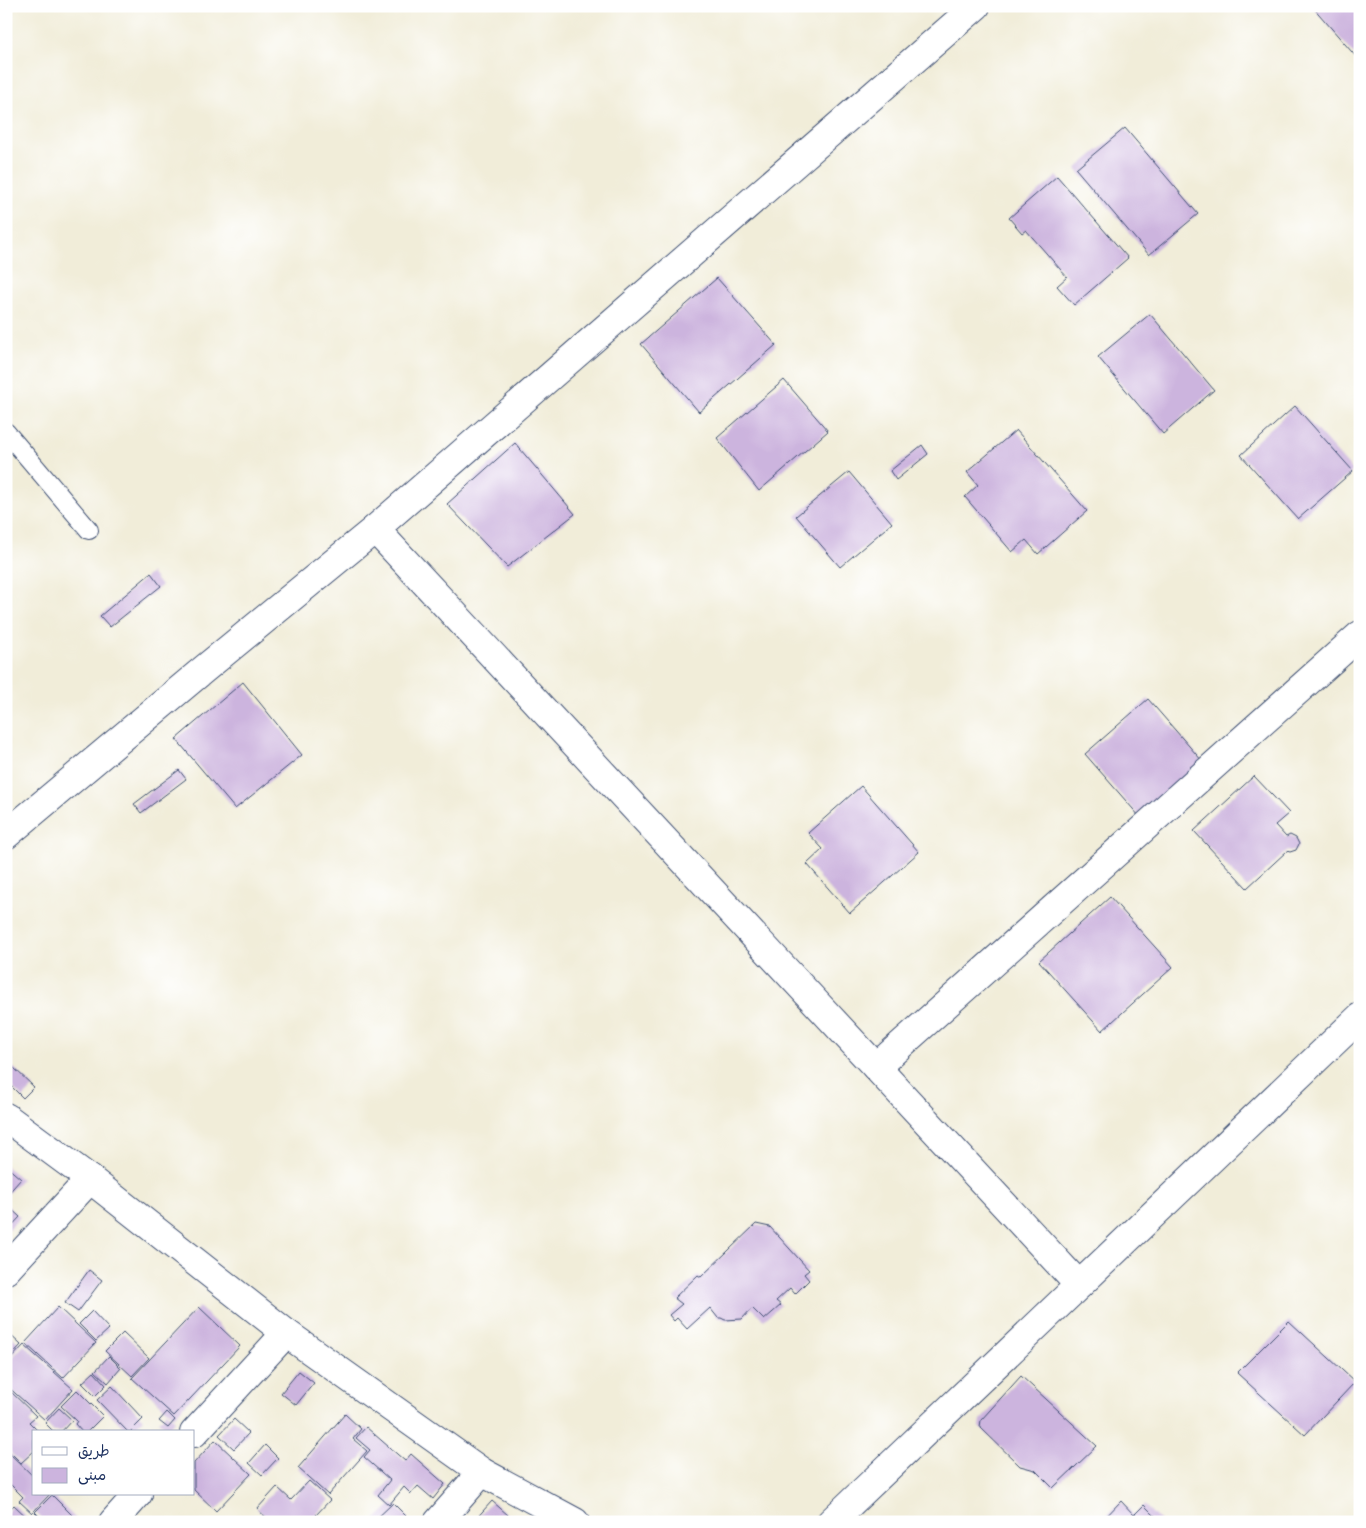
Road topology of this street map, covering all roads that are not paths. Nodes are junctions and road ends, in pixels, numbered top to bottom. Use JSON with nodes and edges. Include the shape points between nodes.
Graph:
{"nodes":[{"id":1,"x":976,"y":6,"type":"edge"},
{"id":2,"x":6,"y":432,"type":"edge"},
{"id":3,"x":375,"y":529,"type":"junction"},
{"id":4,"x":89,"y":530,"type":"dead end"},
{"id":5,"x":1360,"y":635,"type":"edge"},
{"id":6,"x":6,"y":836,"type":"edge"},
{"id":7,"x":1360,"y":1017,"type":"edge"},
{"id":8,"x":876,"y":1067,"type":"junction"},
{"id":9,"x":6,"y":1117,"type":"edge"},
{"id":10,"x":90,"y":1179,"type":"junction"},
{"id":11,"x":6,"y":1270,"type":"edge"},
{"id":12,"x":1079,"y":1285,"type":"junction"},
{"id":13,"x":286,"y":1333,"type":"junction"},
{"id":14,"x":195,"y":1433,"type":"edge"},
{"id":15,"x":482,"y":1472,"type":"junction"},
{"id":16,"x":136,"y":1496,"type":"edge"},
{"id":17,"x":113,"y":1522,"type":"edge"},
{"id":18,"x":438,"y":1522,"type":"edge"},
{"id":19,"x":576,"y":1522,"type":"edge"},
{"id":20,"x":831,"y":1522,"type":"edge"}],
"edges":[{"from":1,"to":3,"type":"street"},
{"from":2,"to":4,"type":"lane"},
{"from":3,"to":6,"type":"street"},
{"from":3,"to":8,"type":"street"},
{"from":5,"to":8,"type":"street"},
{"from":7,"to":12,"type":"street"},
{"from":8,"to":12,"type":"street"},
{"from":9,"to":10,"type":"street"},
{"from":10,"to":11,"type":"street"},
{"from":10,"to":13,"type":"street"},
{"from":12,"to":20,"type":"street"},
{"from":13,"to":14,"type":"street"},
{"from":13,"to":15,"type":"street"},
{"from":15,"to":18,"type":"street"},
{"from":15,"to":19,"type":"street"},
{"from":16,"to":17,"type":"street"}]}
